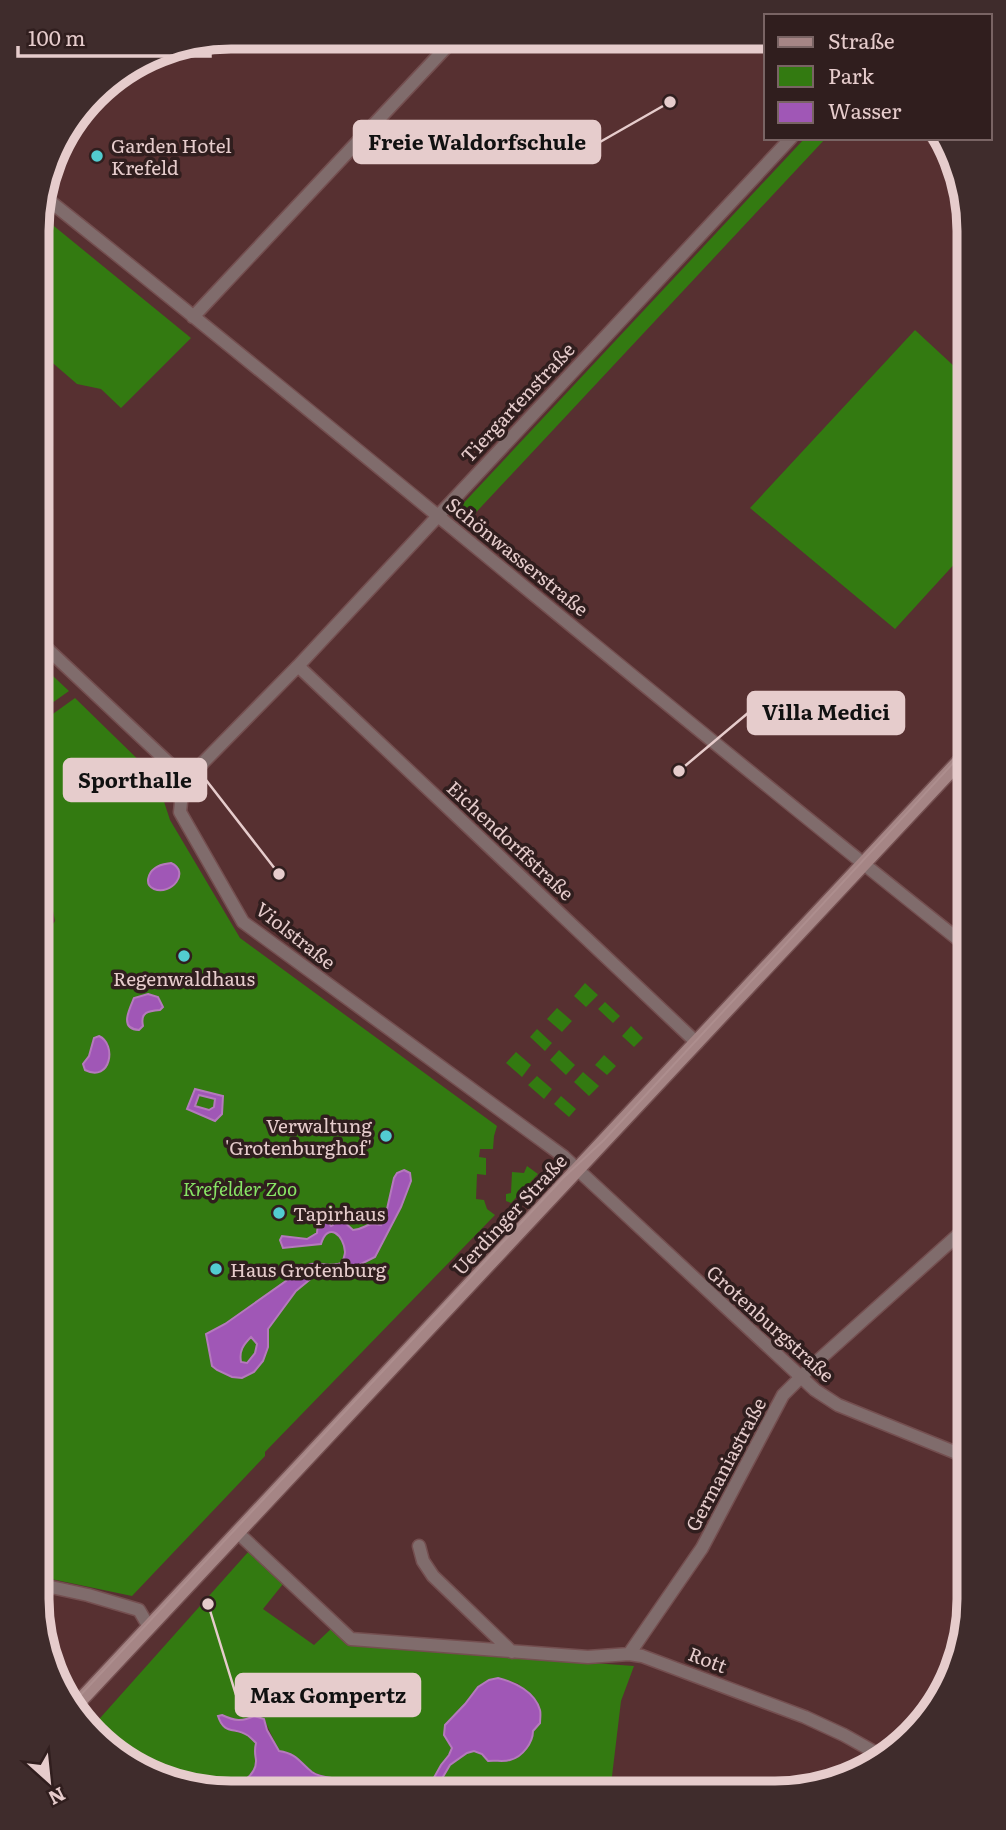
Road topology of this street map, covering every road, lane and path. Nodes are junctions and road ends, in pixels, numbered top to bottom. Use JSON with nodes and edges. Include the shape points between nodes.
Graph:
{"nodes":[{"id":1,"x":445,"y":49,"type":"edge"},
{"id":2,"x":789,"y":140,"type":"edge"},
{"id":3,"x":51,"y":203,"type":"edge"},
{"id":4,"x":193,"y":317,"type":"junction"},
{"id":5,"x":438,"y":514,"type":"junction"},
{"id":6,"x":49,"y":650,"type":"edge"},
{"id":7,"x":298,"y":666,"type":"junction"},
{"id":8,"x":957,"y":764,"type":"edge"},
{"id":9,"x":183,"y":783,"type":"junction"},
{"id":10,"x":863,"y":864,"type":"junction"},
{"id":11,"x":957,"y":938,"type":"edge"},
{"id":12,"x":697,"y":1043,"type":"junction"},
{"id":13,"x":578,"y":1169,"type":"junction"},
{"id":14,"x":957,"y":1236,"type":"edge"},
{"id":15,"x":800,"y":1378,"type":"junction"},
{"id":16,"x":957,"y":1453,"type":"edge"},
{"id":17,"x":237,"y":1532,"type":"junction"},
{"id":18,"x":419,"y":1546,"type":"dead end"},
{"id":19,"x":49,"y":1587,"type":"edge"},
{"id":20,"x":149,"y":1627,"type":"junction"},
{"id":21,"x":512,"y":1652,"type":"junction"},
{"id":22,"x":629,"y":1654,"type":"junction"},
{"id":23,"x":80,"y":1700,"type":"edge"},
{"id":24,"x":874,"y":1752,"type":"edge"}],
"edges":[{"from":1,"to":4,"type":"street"},
{"from":2,"to":5,"type":"street","name":"Tiergartenstraße"},
{"from":3,"to":4,"type":"street","name":"Schönwasserstraße"},
{"from":4,"to":5,"type":"street","name":"Schönwasserstraße"},
{"from":5,"to":7,"type":"street","name":"Tiergartenstraße"},
{"from":5,"to":10,"type":"street","name":"Schönwasserstraße"},
{"from":6,"to":9,"type":"street","via":[[172,766]]},
{"from":7,"to":9,"type":"street","name":"Tiergartenstraße"},
{"from":7,"to":12,"type":"street","name":"Eichendorffstraße"},
{"from":8,"to":10,"type":"main road","name":"Uerdinger Straße"},
{"from":9,"to":13,"type":"street","name":"Violstraße","via":[[180,812],[243,922]]},
{"from":10,"to":11,"type":"street","name":"Schönwasserstraße"},
{"from":10,"to":12,"type":"main road","name":"Uerdinger Straße"},
{"from":12,"to":13,"type":"main road","name":"Uerdinger Straße"},
{"from":13,"to":15,"type":"street","name":"Grotenburgstraße"},
{"from":13,"to":17,"type":"main road","name":"Uerdinger Straße"},
{"from":14,"to":15,"type":"street","name":"Germaniastraße"},
{"from":15,"to":16,"type":"street","name":"Grotenburgstraße","via":[[838,1405]]},
{"from":15,"to":22,"type":"street","name":"Germaniastraße","via":[[780,1400],[702,1548]]},
{"from":17,"to":20,"type":"main road","name":"Uerdinger Straße"},
{"from":17,"to":21,"type":"street","name":"Rott","via":[[351,1639]]},
{"from":18,"to":21,"type":"street","via":[[433,1576]]},
{"from":19,"to":20,"type":"street","via":[[139,1610]]},
{"from":20,"to":23,"type":"main road","name":"Uerdinger Straße"},
{"from":21,"to":22,"type":"street","name":"Rott","via":[[588,1657]]},
{"from":22,"to":24,"type":"street","name":"Rott","via":[[806,1717]]}]}
